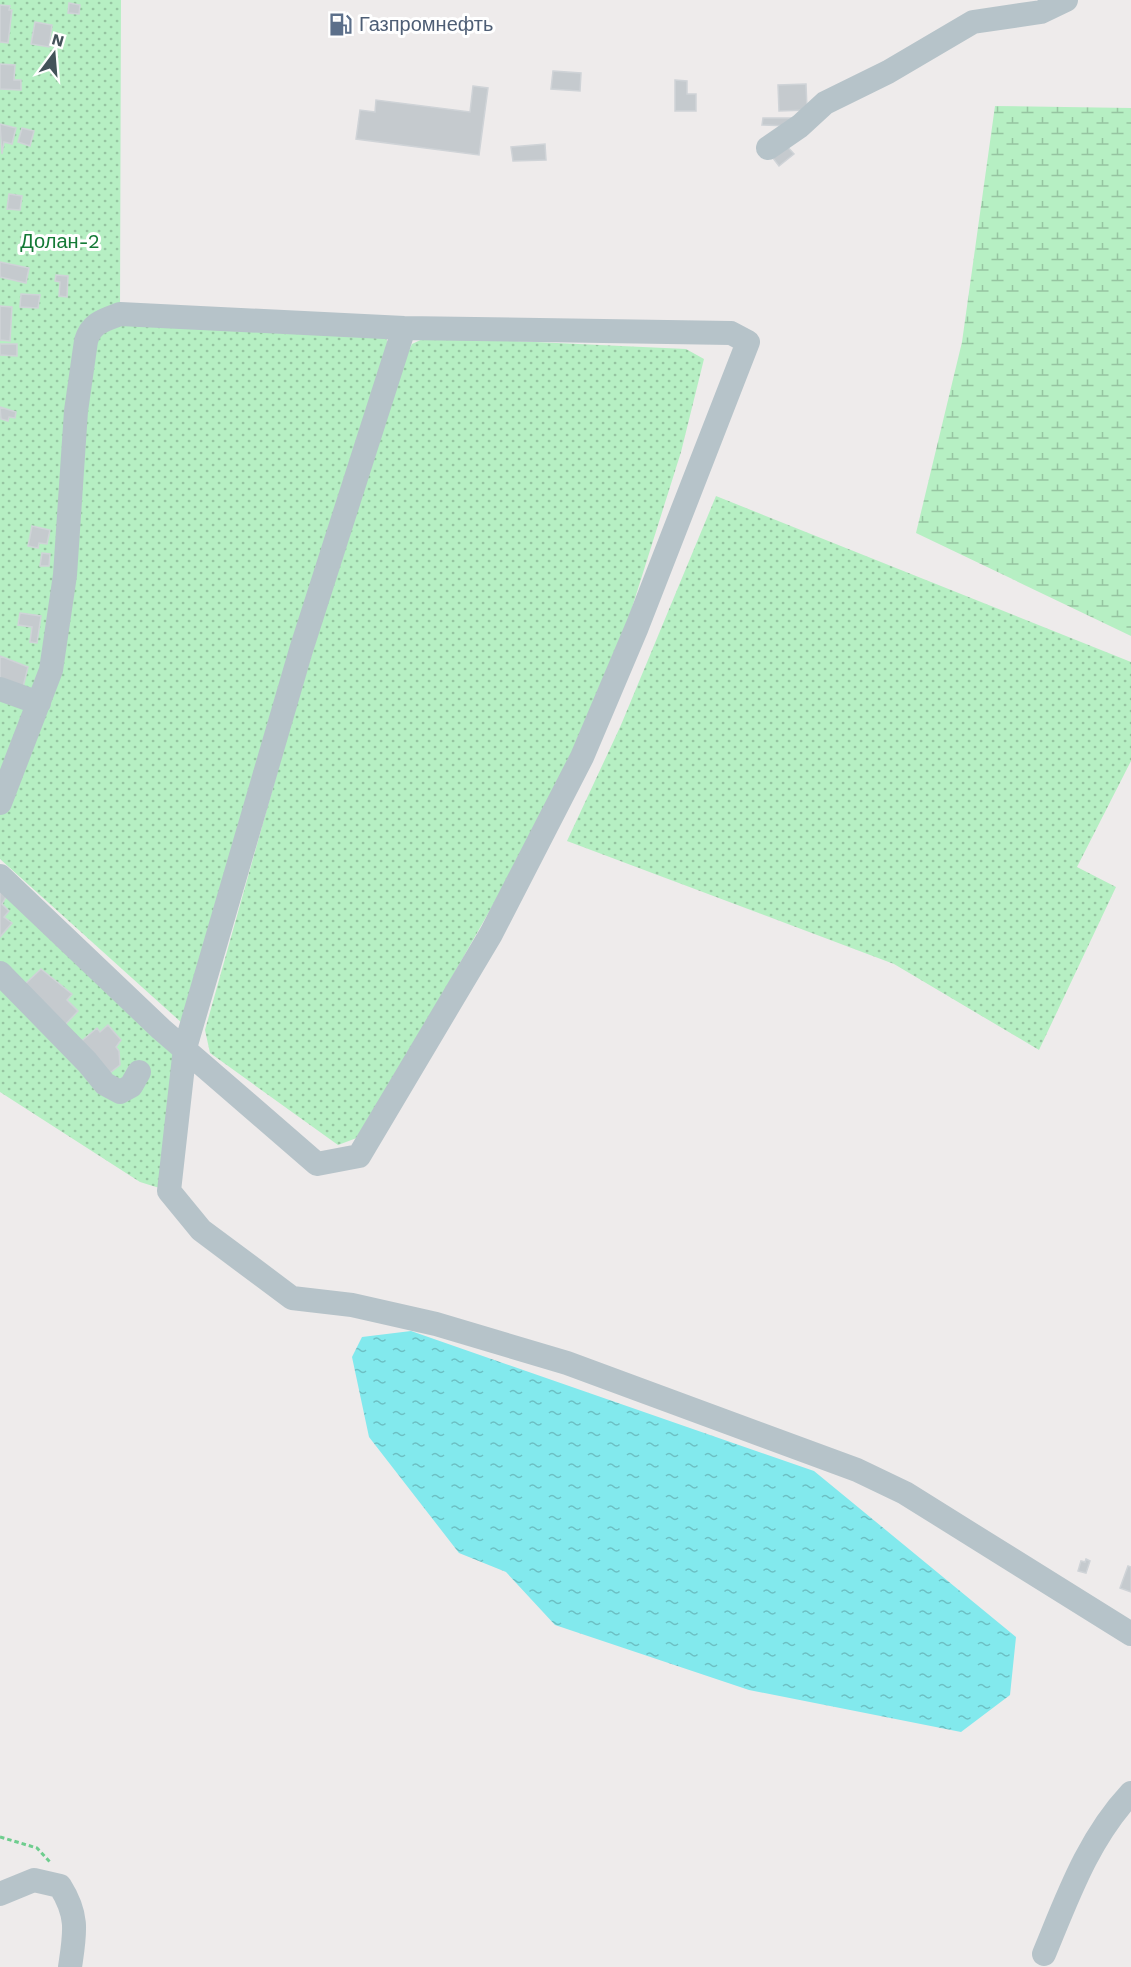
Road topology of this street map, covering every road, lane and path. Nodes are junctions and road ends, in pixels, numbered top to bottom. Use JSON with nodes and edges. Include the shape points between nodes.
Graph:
{"nodes":[{"id":1,"x":1066,"y":0,"type":"edge"},
{"id":2,"x":768,"y":148,"type":"dead end"},
{"id":3,"x":404,"y":328,"type":"junction"},
{"id":4,"x":0,"y":689,"type":"edge"},
{"id":5,"x":39,"y":702,"type":"junction"},
{"id":6,"x":0,"y":803,"type":"edge"},
{"id":7,"x":0,"y":876,"type":"edge"},
{"id":8,"x":0,"y":973,"type":"edge"},
{"id":9,"x":184,"y":1048,"type":"junction"},
{"id":10,"x":139,"y":1072,"type":"dead end"},
{"id":11,"x":1131,"y":1634,"type":"edge"},
{"id":12,"x":1131,"y":1792,"type":"edge"},
{"id":13,"x":0,"y":1837,"type":"edge"},
{"id":14,"x":60,"y":1886,"type":"junction"},
{"id":15,"x":0,"y":1894,"type":"edge"},
{"id":16,"x":1044,"y":1954,"type":"dead end"},
{"id":17,"x":70,"y":1967,"type":"edge"}],
"edges":[{"from":1,"to":2,"type":"street","via":[[1041,12],[973,22],[888,72],[825,103]]},
{"from":3,"to":5,"type":"street","via":[[120,314],[89,330],[76,411],[65,576],[51,670]]},
{"from":3,"to":9,"type":"street","via":[[298,661]]},
{"from":3,"to":9,"type":"street","via":[[731,333],[748,342],[582,757],[491,934],[359,1155],[317,1164]]},
{"from":4,"to":5,"type":"street"},
{"from":5,"to":6,"type":"street"},
{"from":7,"to":9,"type":"street"},
{"from":8,"to":10,"type":"street","via":[[105,1084],[120,1092],[131,1086]]},
{"from":9,"to":11,"type":"street","via":[[169,1191],[201,1230],[292,1298],[352,1305],[436,1324],[567,1364],[857,1470],[905,1493]]},
{"from":12,"to":16,"type":"street","via":[[1081,1865]]},
{"from":13,"to":14,"type":"path","via":[[38,1848],[55,1869]]},
{"from":14,"to":15,"type":"street","via":[[34,1880]]},
{"from":14,"to":17,"type":"street","via":[[76,1922]]}]}
